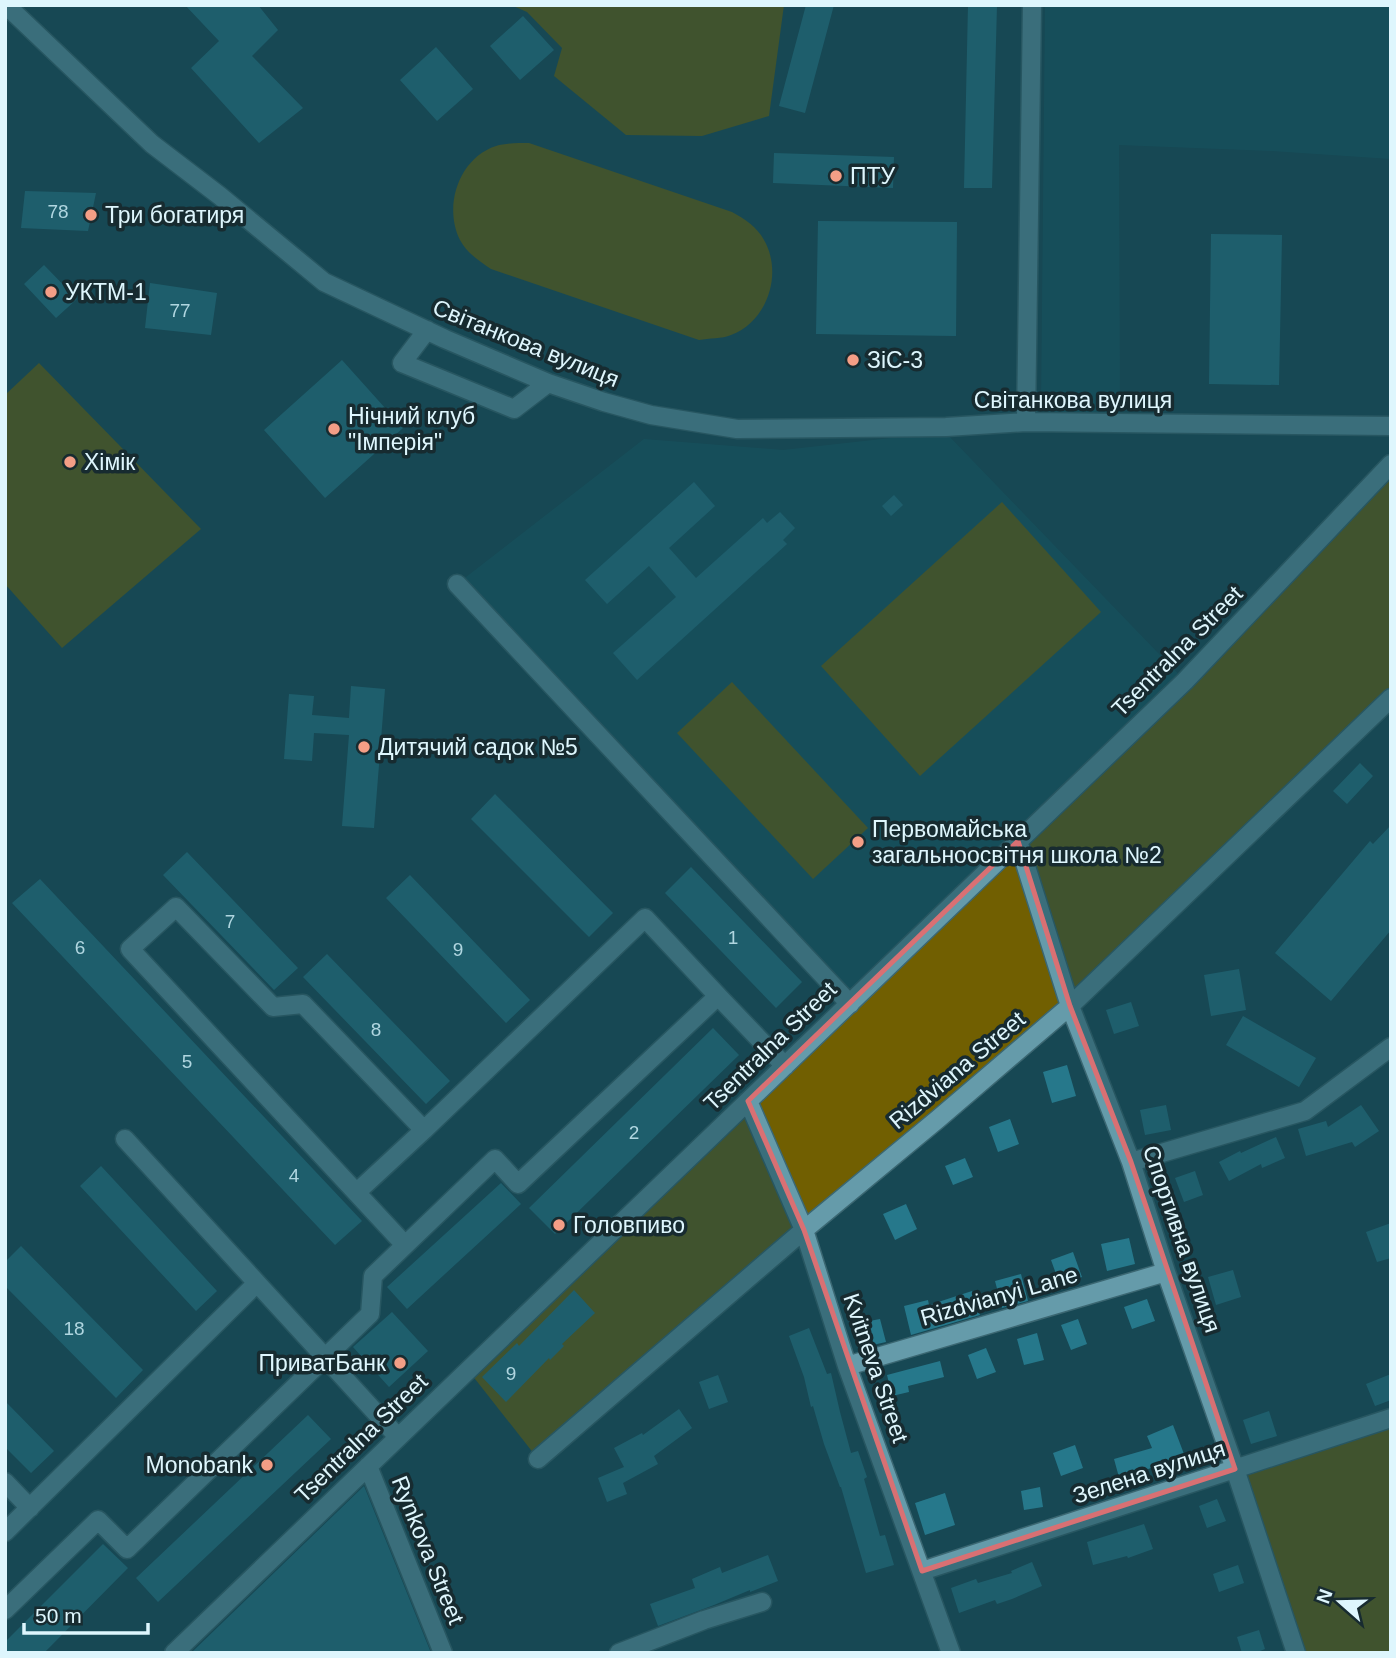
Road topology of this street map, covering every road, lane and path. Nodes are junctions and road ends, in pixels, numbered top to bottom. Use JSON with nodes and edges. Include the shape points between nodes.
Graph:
{"nodes":[{"id":1,"x":6,"y":5,"type":"edge"},
{"id":2,"x":1032,"y":5,"type":"edge"},
{"id":3,"x":427,"y":330,"type":"junction"},
{"id":4,"x":548,"y":383,"type":"junction"},
{"id":5,"x":1026,"y":422,"type":"junction"},
{"id":6,"x":1391,"y":426,"type":"edge"},
{"id":7,"x":1391,"y":464,"type":"edge"},
{"id":8,"x":457,"y":584,"type":"dead end"},
{"id":9,"x":1391,"y":698,"type":"edge"},
{"id":10,"x":1018,"y":841,"type":"junction"},
{"id":11,"x":718,"y":996,"type":"junction"},
{"id":12,"x":850,"y":1004,"type":"junction"},
{"id":13,"x":1070,"y":1006,"type":"junction"},
{"id":14,"x":1391,"y":1047,"type":"edge"},
{"id":15,"x":785,"y":1066,"type":"junction"},
{"id":16,"x":748,"y":1101,"type":"junction"},
{"id":17,"x":424,"y":1130,"type":"junction"},
{"id":18,"x":124,"y":1139,"type":"dead end"},
{"id":19,"x":1131,"y":1162,"type":"junction"},
{"id":20,"x":357,"y":1192,"type":"junction"},
{"id":21,"x":804,"y":1230,"type":"junction"},
{"id":22,"x":405,"y":1245,"type":"junction"},
{"id":23,"x":1166,"y":1272,"type":"junction"},
{"id":24,"x":257,"y":1283,"type":"junction"},
{"id":25,"x":326,"y":1358,"type":"junction"},
{"id":26,"x":847,"y":1366,"type":"junction"},
{"id":27,"x":1391,"y":1418,"type":"edge"},
{"id":28,"x":398,"y":1437,"type":"junction"},
{"id":29,"x":538,"y":1459,"type":"dead end"},
{"id":30,"x":368,"y":1466,"type":"junction"},
{"id":31,"x":1235,"y":1469,"type":"junction"},
{"id":32,"x":5,"y":1482,"type":"edge"},
{"id":33,"x":30,"y":1508,"type":"junction"},
{"id":34,"x":5,"y":1532,"type":"edge"},
{"id":35,"x":922,"y":1571,"type":"junction"},
{"id":36,"x":762,"y":1602,"type":"dead end"},
{"id":37,"x":5,"y":1610,"type":"edge"},
{"id":38,"x":174,"y":1653,"type":"edge"},
{"id":39,"x":443,"y":1653,"type":"edge"},
{"id":40,"x":619,"y":1653,"type":"edge"},
{"id":41,"x":951,"y":1653,"type":"edge"},
{"id":42,"x":1296,"y":1653,"type":"edge"}],
"edges":[{"from":1,"to":3,"type":"street","name":"Світанкова вулиця","via":[[152,144],[324,282]]},
{"from":2,"to":5,"type":"street"},
{"from":3,"to":4,"type":"street","name":"Світанкова вулиця"},
{"from":3,"to":4,"type":"street","via":[[402,363],[514,409]]},
{"from":4,"to":5,"type":"street","name":"Світанкова вулиця","via":[[651,415],[737,429]]},
{"from":5,"to":6,"type":"street","name":"Світанкова вулиця"},
{"from":7,"to":10,"type":"street","name":"Tsentralna Street","via":[[1185,681]]},
{"from":8,"to":12,"type":"street"},
{"from":9,"to":13,"type":"street","name":"Rizdviana Street"},
{"from":10,"to":12,"type":"street","name":"Tsentralna Street"},
{"from":10,"to":13,"type":"street","name":"Спортивна вулиця"},
{"from":11,"to":15,"type":"street"},
{"from":11,"to":17,"type":"street","via":[[645,918]]},
{"from":11,"to":22,"type":"street","via":[[518,1184],[495,1159]]},
{"from":12,"to":15,"type":"street","name":"Tsentralna Street"},
{"from":13,"to":19,"type":"street","name":"Спортивна вулиця"},
{"from":13,"to":21,"type":"street","name":"Rizdviana Street"},
{"from":14,"to":19,"type":"street","via":[[1305,1111]]},
{"from":15,"to":16,"type":"street","name":"Tsentralna Street"},
{"from":16,"to":21,"type":"street","name":"Kvitneva Street"},
{"from":16,"to":28,"type":"street","name":"Tsentralna Street"},
{"from":17,"to":20,"type":"street"},
{"from":17,"to":20,"type":"street","via":[[303,1004],[273,1007],[176,906],[130,949]]},
{"from":18,"to":24,"type":"street"},
{"from":19,"to":23,"type":"street","name":"Спортивна вулиця"},
{"from":20,"to":22,"type":"street"},
{"from":21,"to":26,"type":"street","name":"Kvitneva Street"},
{"from":21,"to":29,"type":"street","name":"Rizdviana Street"},
{"from":22,"to":25,"type":"street","via":[[373,1276],[370,1314]]},
{"from":23,"to":26,"type":"street","name":"Rizdvianyi Lane"},
{"from":23,"to":31,"type":"street","name":"Спортивна вулиця"},
{"from":24,"to":25,"type":"street"},
{"from":24,"to":33,"type":"street"},
{"from":25,"to":28,"type":"street"},
{"from":25,"to":37,"type":"street","via":[[127,1549],[98,1520]]},
{"from":26,"to":35,"type":"street","name":"Kvitneva Street"},
{"from":27,"to":31,"type":"street","name":"Зелена вулиця"},
{"from":28,"to":30,"type":"street","name":"Tsentralna Street"},
{"from":30,"to":38,"type":"street","name":"Tsentralna Street"},
{"from":30,"to":39,"type":"street","name":"Rynkova Street"},
{"from":31,"to":35,"type":"street","name":"Зелена вулиця"},
{"from":31,"to":42,"type":"street","name":"Спортивна вулиця"},
{"from":32,"to":33,"type":"street"},
{"from":33,"to":34,"type":"street"},
{"from":35,"to":41,"type":"street","name":"Kvitneva Street"},
{"from":36,"to":40,"type":"street"}]}
